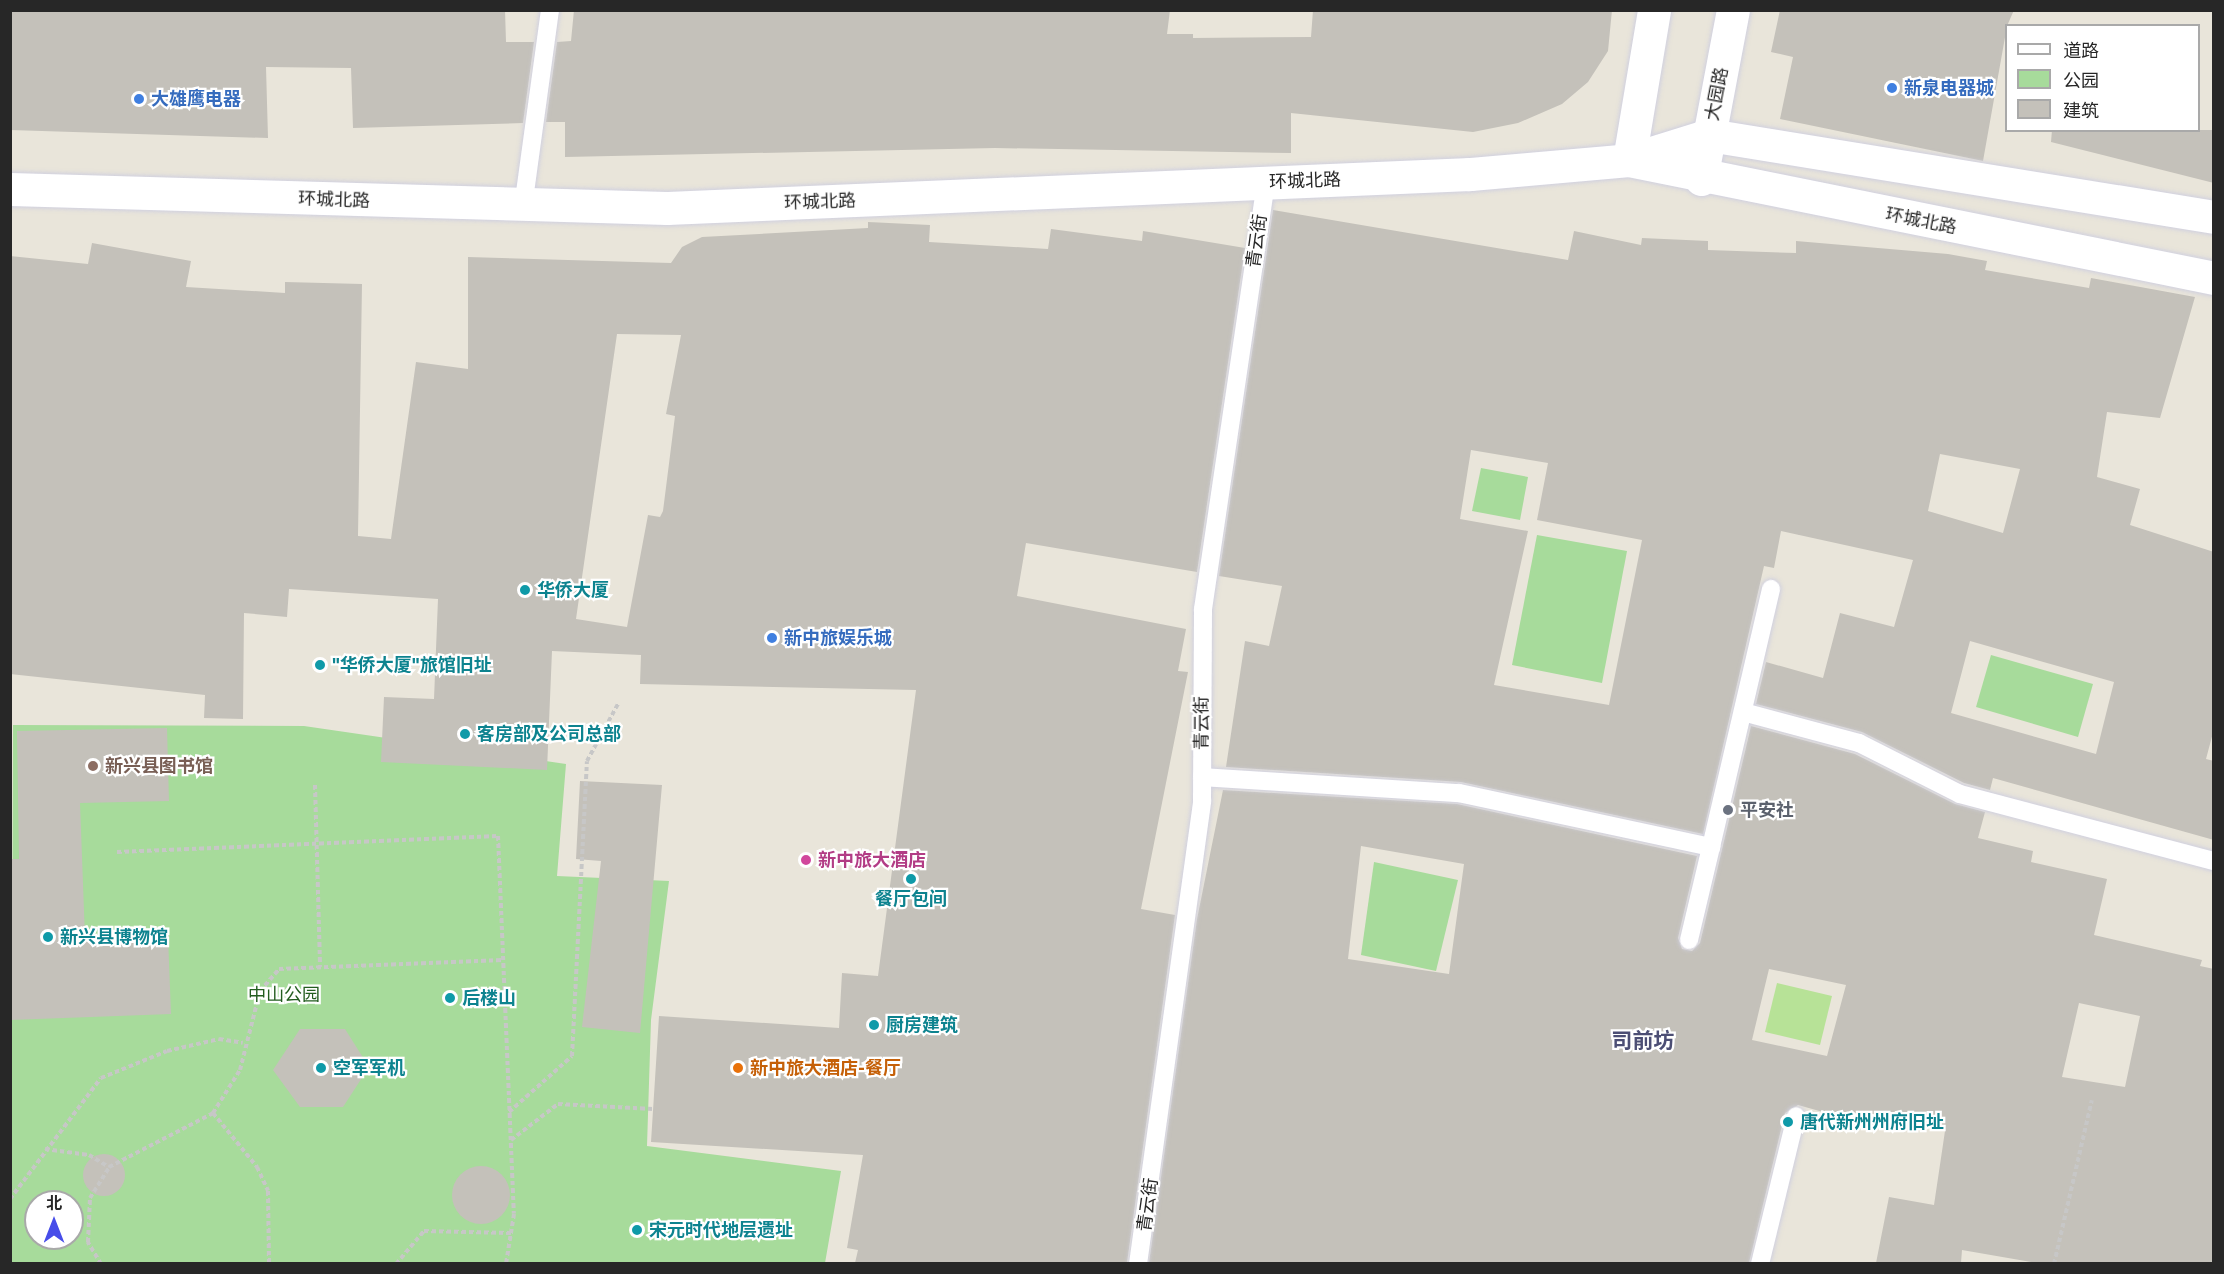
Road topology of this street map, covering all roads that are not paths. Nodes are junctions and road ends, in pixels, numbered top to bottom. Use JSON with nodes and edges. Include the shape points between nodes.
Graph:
{"nodes":[{"id":1,"x":550,"y":10,"type":"edge"},
{"id":2,"x":1654,"y":10,"type":"edge"},
{"id":3,"x":1733,"y":10,"type":"edge"},
{"id":4,"x":1709,"y":135,"type":"junction"},
{"id":5,"x":1629,"y":160,"type":"junction"},
{"id":6,"x":1701,"y":179,"type":"junction"},
{"id":7,"x":1266,"y":183,"type":"junction"},
{"id":8,"x":10,"y":189,"type":"edge"},
{"id":9,"x":523,"y":207,"type":"junction"},
{"id":10,"x":2214,"y":218,"type":"edge"},
{"id":11,"x":2214,"y":278,"type":"edge"},
{"id":12,"x":1771,"y":589,"type":"dead end"},
{"id":13,"x":1743,"y":712,"type":"junction"},
{"id":14,"x":1202,"y":777,"type":"junction"},
{"id":15,"x":1711,"y":847,"type":"junction"},
{"id":16,"x":2214,"y":861,"type":"edge"},
{"id":17,"x":1689,"y":940,"type":"dead end"},
{"id":18,"x":1796,"y":1116,"type":"dead end"},
{"id":19,"x":1138,"y":1263,"type":"edge"},
{"id":20,"x":1760,"y":1263,"type":"edge"}],
"edges":[{"from":1,"to":9,"type":"lane"},
{"from":2,"to":5,"type":"street"},
{"from":3,"to":4,"type":"street","name":"大园路"},
{"from":4,"to":5,"type":"street","name":"环城北路"},
{"from":4,"to":6,"type":"street","name":"大园路"},
{"from":4,"to":10,"type":"street","name":"环城北路"},
{"from":5,"to":6,"type":"street","name":"环城北路"},
{"from":5,"to":7,"type":"street","name":"环城北路"},
{"from":6,"to":11,"type":"street","name":"环城北路"},
{"from":7,"to":9,"type":"street","name":"环城北路","via":[[667,208]]},
{"from":7,"to":14,"type":"lane","name":"青云街","via":[[1203,609]]},
{"from":8,"to":9,"type":"street","name":"环城北路"},
{"from":12,"to":13,"type":"lane"},
{"from":13,"to":15,"type":"lane"},
{"from":13,"to":16,"type":"lane","via":[[1859,743],[1960,794]]},
{"from":14,"to":15,"type":"lane","via":[[1458,793]]},
{"from":14,"to":19,"type":"lane","name":"青云街"},
{"from":15,"to":17,"type":"lane"},
{"from":18,"to":20,"type":"lane"}]}
